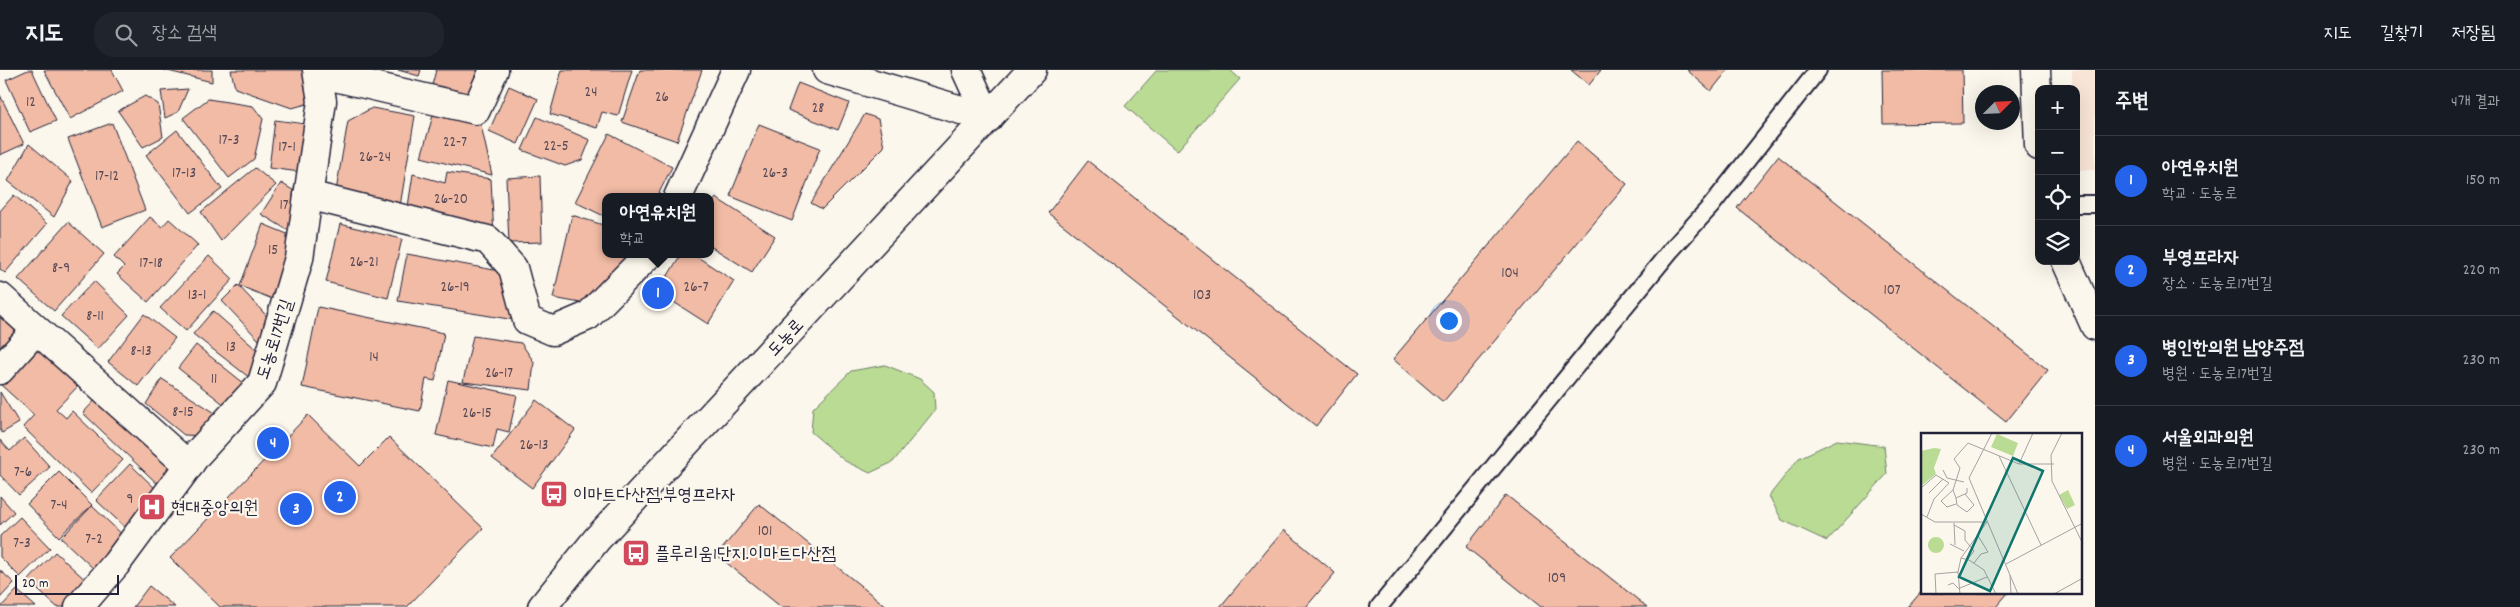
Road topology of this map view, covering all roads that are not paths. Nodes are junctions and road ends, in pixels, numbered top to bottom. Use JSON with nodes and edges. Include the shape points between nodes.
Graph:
{"nodes":[{"id":1,"x":494,"y":70,"type":"edge"},
{"id":2,"x":736,"y":70,"type":"edge"},
{"id":3,"x":827,"y":70,"type":"edge"},
{"id":4,"x":966,"y":70,"type":"edge"},
{"id":5,"x":1032,"y":70,"type":"edge"},
{"id":6,"x":1818,"y":70,"type":"edge"},
{"id":7,"x":2036,"y":70,"type":"edge"},
{"id":8,"x":317,"y":72,"type":"edge"},
{"id":9,"x":988,"y":118,"type":"junction"},
{"id":10,"x":2038,"y":130,"type":"edge"},
{"id":11,"x":680,"y":193,"type":"edge"},
{"id":12,"x":308,"y":195,"type":"junction"},
{"id":13,"x":2080,"y":204,"type":"edge"},
{"id":14,"x":2095,"y":204,"type":"edge"},
{"id":15,"x":646,"y":258,"type":"edge"},
{"id":16,"x":2068,"y":265,"type":"edge"},
{"id":17,"x":0,"y":297,"type":"edge"},
{"id":18,"x":2095,"y":326,"type":"edge"},
{"id":19,"x":36,"y":330,"type":"junction"},
{"id":20,"x":0,"y":370,"type":"edge"},
{"id":21,"x":189,"y":466,"type":"junction"},
{"id":22,"x":79,"y":607,"type":"edge"},
{"id":23,"x":542,"y":607,"type":"edge"},
{"id":24,"x":1379,"y":607,"type":"edge"}],
"edges":[{"from":1,"to":8,"type":"street","via":[[476,110]]},
{"from":2,"to":11,"type":"street"},
{"from":3,"to":9,"type":"street"},
{"from":4,"to":9,"type":"street"},
{"from":5,"to":9,"type":"street","name":"도농로"},
{"from":6,"to":24,"type":"lane","via":[[1711,206],[1671,250]]},
{"from":7,"to":10,"type":"street"},
{"from":8,"to":12,"type":"street","name":"도농로17번길","via":[[322,101]]},
{"from":9,"to":23,"type":"street","name":"도농로","via":[[597,539]]},
{"from":12,"to":15,"type":"street","via":[[488,240],[513,268],[527,320],[553,331],[588,316]]},
{"from":12,"to":21,"type":"street","name":"도농로17번길","via":[[298,258],[262,383]]},
{"from":13,"to":14,"type":"lane"},
{"from":16,"to":18,"type":"street"},
{"from":17,"to":19,"type":"street"},
{"from":19,"to":20,"type":"street"},
{"from":19,"to":21,"type":"street"},
{"from":21,"to":22,"type":"street","name":"도농로17번길","via":[[116,564]]}]}
